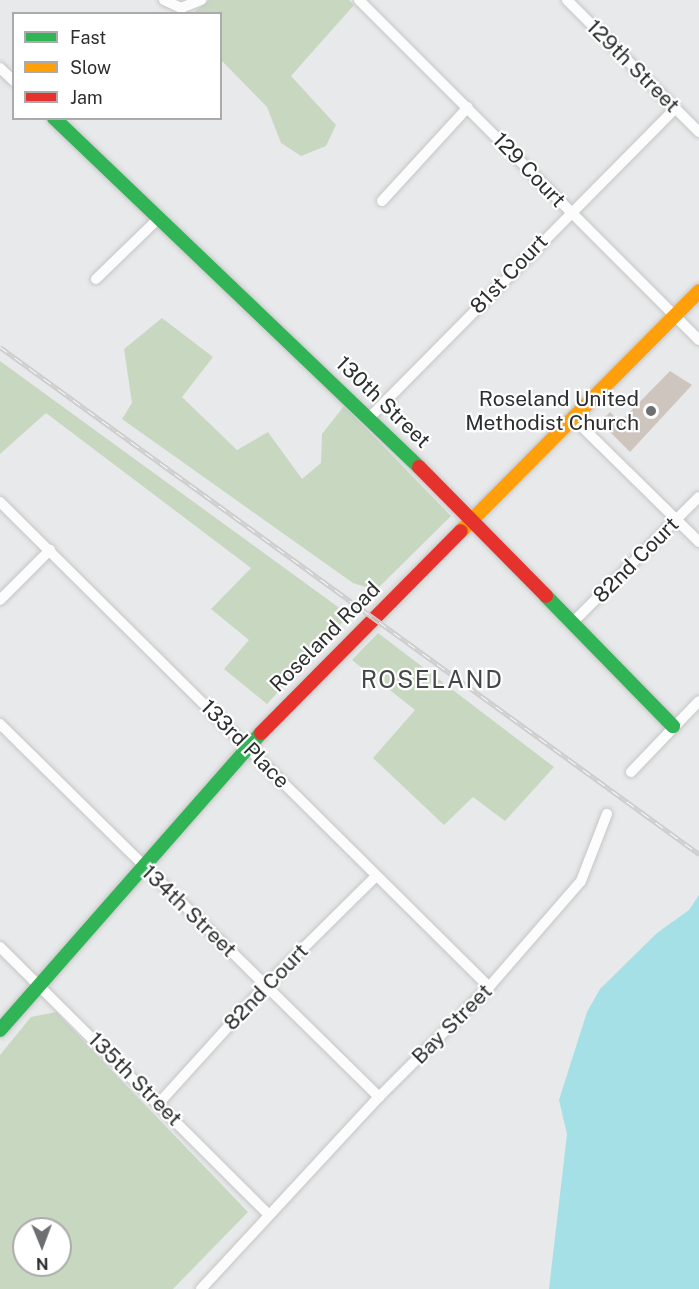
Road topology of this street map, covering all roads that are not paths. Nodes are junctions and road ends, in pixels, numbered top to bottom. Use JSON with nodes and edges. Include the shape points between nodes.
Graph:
{"nodes":[{"id":1,"x":164,"y":0,"type":"edge"},
{"id":2,"x":201,"y":0,"type":"edge"},
{"id":3,"x":358,"y":0,"type":"edge"},
{"id":4,"x":567,"y":0,"type":"edge"},
{"id":5,"x":0,"y":68,"type":"edge"},
{"id":6,"x":12,"y":79,"type":"edge"},
{"id":7,"x":468,"y":107,"type":"junction"},
{"id":8,"x":675,"y":109,"type":"junction"},
{"id":9,"x":56,"y":120,"type":"edge"},
{"id":10,"x":699,"y":132,"type":"edge"},
{"id":11,"x":382,"y":201,"type":"dead end"},
{"id":12,"x":571,"y":212,"type":"junction"},
{"id":13,"x":159,"y":218,"type":"junction"},
{"id":14,"x":96,"y":279,"type":"dead end"},
{"id":15,"x":699,"y":291,"type":"edge"},
{"id":16,"x":674,"y":316,"type":"junction"},
{"id":17,"x":699,"y":340,"type":"edge"},
{"id":18,"x":370,"y":417,"type":"junction"},
{"id":19,"x":573,"y":418,"type":"junction"},
{"id":20,"x":699,"y":496,"type":"edge"},
{"id":21,"x":0,"y":502,"type":"edge"},
{"id":22,"x":469,"y":518,"type":"junction"},
{"id":23,"x":675,"y":521,"type":"junction"},
{"id":24,"x":699,"y":542,"type":"edge"},
{"id":25,"x":50,"y":550,"type":"junction"},
{"id":26,"x":0,"y":600,"type":"edge"},
{"id":27,"x":573,"y":622,"type":"junction"},
{"id":28,"x":699,"y":701,"type":"edge"},
{"id":29,"x":0,"y":724,"type":"edge"},
{"id":30,"x":674,"y":726,"type":"junction"},
{"id":31,"x":248,"y":746,"type":"junction"},
{"id":32,"x":631,"y":772,"type":"dead end"},
{"id":33,"x":607,"y":814,"type":"dead end"},
{"id":34,"x":144,"y":867,"type":"junction"},
{"id":35,"x":376,"y":876,"type":"junction"},
{"id":36,"x":0,"y":947,"type":"edge"},
{"id":37,"x":40,"y":985,"type":"junction"},
{"id":38,"x":265,"y":986,"type":"junction"},
{"id":39,"x":489,"y":987,"type":"junction"},
{"id":40,"x":0,"y":1030,"type":"edge"},
{"id":41,"x":378,"y":1097,"type":"junction"},
{"id":42,"x":159,"y":1103,"type":"junction"},
{"id":43,"x":268,"y":1214,"type":"junction"},
{"id":44,"x":201,"y":1289,"type":"edge"}],
"edges":[{"from":1,"to":2,"type":"street","via":[[181,8]]},
{"from":3,"to":7,"type":"street","name":"129 Court"},
{"from":4,"to":8,"type":"street","name":"129th Street"},
{"from":5,"to":6,"type":"street"},
{"from":7,"to":11,"type":"street"},
{"from":7,"to":12,"type":"street","name":"129 Court"},
{"from":8,"to":10,"type":"street","name":"129th Street"},
{"from":8,"to":12,"type":"street","name":"81st Court"},
{"from":9,"to":13,"type":"main road","name":"130th Street"},
{"from":12,"to":16,"type":"street","name":"129 Court"},
{"from":12,"to":18,"type":"street","name":"81st Court"},
{"from":13,"to":14,"type":"street"},
{"from":13,"to":18,"type":"main road","name":"130th Street"},
{"from":15,"to":16,"type":"main road","name":"Roseland Road"},
{"from":16,"to":17,"type":"street","name":"129 Court"},
{"from":16,"to":19,"type":"main road","name":"Roseland Road"},
{"from":18,"to":22,"type":"main road","name":"130th Street"},
{"from":19,"to":22,"type":"main road","name":"Roseland Road"},
{"from":19,"to":23,"type":"street"},
{"from":20,"to":23,"type":"street","name":"82nd Court"},
{"from":21,"to":25,"type":"street","name":"133rd Place"},
{"from":22,"to":27,"type":"main road","name":"130th Street"},
{"from":22,"to":31,"type":"main road","name":"Roseland Road"},
{"from":23,"to":24,"type":"street"},
{"from":23,"to":27,"type":"street","name":"82nd Court"},
{"from":25,"to":26,"type":"street"},
{"from":25,"to":31,"type":"street","name":"133rd Place"},
{"from":27,"to":30,"type":"main road","name":"130th Street"},
{"from":28,"to":30,"type":"street"},
{"from":29,"to":34,"type":"street","name":"134th Street"},
{"from":30,"to":32,"type":"street"},
{"from":31,"to":34,"type":"main road","name":"Roseland Road"},
{"from":31,"to":35,"type":"street","name":"133rd Place"},
{"from":33,"to":39,"type":"street","name":"Bay Street","via":[[581,881]]},
{"from":34,"to":37,"type":"main road","name":"Roseland Road"},
{"from":34,"to":38,"type":"street","name":"134th Street"},
{"from":35,"to":38,"type":"street","name":"82nd Court"},
{"from":35,"to":39,"type":"street","name":"133rd Place"},
{"from":36,"to":37,"type":"street","name":"135th Street"},
{"from":37,"to":40,"type":"main road","name":"Roseland Road"},
{"from":37,"to":42,"type":"street","name":"135th Street"},
{"from":38,"to":41,"type":"street","name":"134th Street"},
{"from":38,"to":42,"type":"street","name":"82nd Court"},
{"from":39,"to":41,"type":"street","name":"Bay Street"},
{"from":41,"to":43,"type":"street","name":"Bay Street"},
{"from":42,"to":43,"type":"street","name":"135th Street"},
{"from":43,"to":44,"type":"street","name":"Bay Street"}]}
